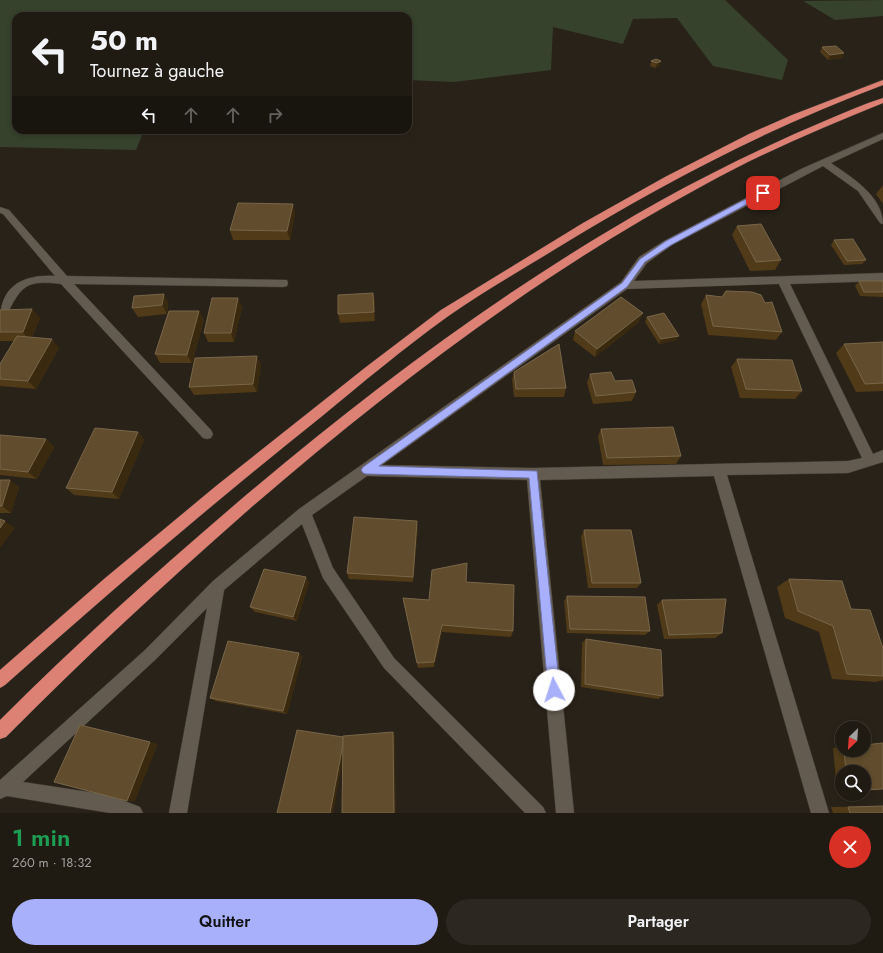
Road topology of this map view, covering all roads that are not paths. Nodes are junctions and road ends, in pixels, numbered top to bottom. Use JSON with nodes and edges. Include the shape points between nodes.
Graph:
{"nodes":[{"id":1,"x":883,"y":82,"type":"edge"},
{"id":2,"x":883,"y":100,"type":"edge"},
{"id":3,"x":883,"y":136,"type":"edge"},
{"id":4,"x":824,"y":162,"type":"junction"},
{"id":5,"x":0,"y":210,"type":"edge"},
{"id":6,"x":883,"y":221,"type":"edge"},
{"id":7,"x":883,"y":277,"type":"edge"},
{"id":8,"x":64,"y":280,"type":"junction"},
{"id":9,"x":783,"y":281,"type":"junction"},
{"id":10,"x":283,"y":283,"type":"dead end"},
{"id":11,"x":625,"y":285,"type":"junction"},
{"id":12,"x":0,"y":318,"type":"edge"},
{"id":13,"x":207,"y":434,"type":"dead end"},
{"id":14,"x":883,"y":456,"type":"edge"},
{"id":15,"x":870,"y":461,"type":"junction"},
{"id":16,"x":366,"y":470,"type":"junction"},
{"id":17,"x":719,"y":470,"type":"junction"},
{"id":18,"x":533,"y":474,"type":"junction"},
{"id":19,"x":304,"y":513,"type":"junction"},
{"id":20,"x":218,"y":586,"type":"junction"},
{"id":21,"x":0,"y":680,"type":"edge"},
{"id":22,"x":0,"y":730,"type":"edge"},
{"id":23,"x":2,"y":789,"type":"edge"},
{"id":24,"x":134,"y":813,"type":"edge"},
{"id":25,"x":178,"y":813,"type":"edge"},
{"id":26,"x":537,"y":813,"type":"edge"},
{"id":27,"x":565,"y":813,"type":"edge"},
{"id":28,"x":820,"y":813,"type":"edge"}],
"edges":[{"from":1,"to":21,"type":"highway","via":[[793,116],[700,162],[592,222],[447,312],[383,359],[212,496]]},
{"from":2,"to":22,"type":"highway","via":[[808,129],[712,175],[585,249],[462,330],[387,386],[265,487],[136,600]]},
{"from":3,"to":4,"type":"street"},
{"from":4,"to":6,"type":"street","via":[[861,189]]},
{"from":4,"to":11,"type":"street","via":[[668,243],[643,260]]},
{"from":5,"to":8,"type":"street","via":[[6,212]]},
{"from":7,"to":9,"type":"street"},
{"from":8,"to":10,"type":"street"},
{"from":8,"to":12,"type":"street","via":[[30,281],[23,285]]},
{"from":8,"to":13,"type":"street"},
{"from":9,"to":11,"type":"street"},
{"from":9,"to":15,"type":"street"},
{"from":11,"to":16,"type":"street"},
{"from":14,"to":15,"type":"street"},
{"from":15,"to":17,"type":"street","via":[[848,467]]},
{"from":16,"to":18,"type":"street"},
{"from":16,"to":19,"type":"street"},
{"from":17,"to":18,"type":"street"},
{"from":17,"to":28,"type":"street"},
{"from":18,"to":27,"type":"street"},
{"from":19,"to":20,"type":"street"},
{"from":19,"to":26,"type":"street","via":[[328,573],[390,663]]},
{"from":20,"to":23,"type":"street","via":[[150,655]]},
{"from":20,"to":25,"type":"street"},
{"from":23,"to":24,"type":"street","via":[[108,804]]}]}
